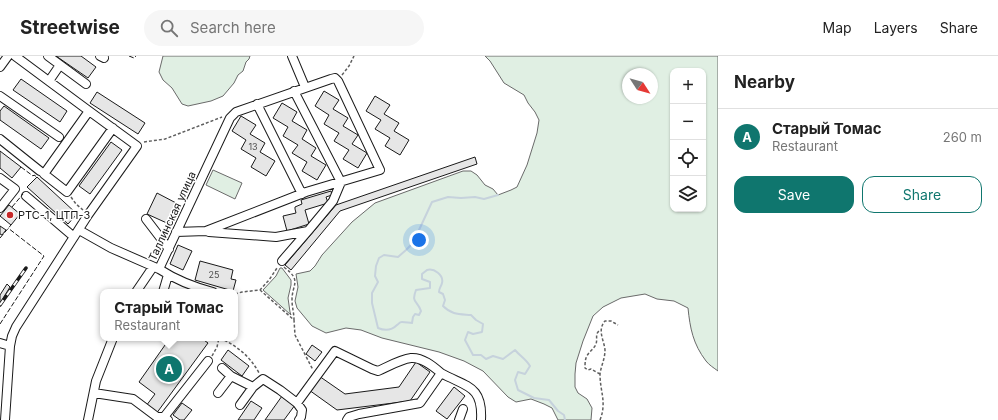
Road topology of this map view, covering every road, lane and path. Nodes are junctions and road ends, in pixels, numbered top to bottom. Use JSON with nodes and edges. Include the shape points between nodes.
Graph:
{"nodes":[{"id":1,"x":8,"y":56,"type":"edge"},
{"id":2,"x":15,"y":56,"type":"edge"},
{"id":3,"x":48,"y":56,"type":"edge"},
{"id":4,"x":292,"y":56,"type":"edge"},
{"id":5,"x":354,"y":56,"type":"edge"},
{"id":6,"x":60,"y":65,"type":"junction"},
{"id":7,"x":0,"y":67,"type":"edge"},
{"id":8,"x":49,"y":81,"type":"junction"},
{"id":9,"x":338,"y":81,"type":"junction"},
{"id":10,"x":86,"y":84,"type":"dead end"},
{"id":11,"x":305,"y":87,"type":"junction"},
{"id":12,"x":294,"y":91,"type":"junction"},
{"id":13,"x":0,"y":96,"type":"edge"},
{"id":14,"x":257,"y":104,"type":"junction"},
{"id":15,"x":86,"y":109,"type":"junction"},
{"id":16,"x":236,"y":112,"type":"junction"},
{"id":17,"x":113,"y":128,"type":"junction"},
{"id":18,"x":58,"y":137,"type":"dead end"},
{"id":19,"x":0,"y":139,"type":"edge"},
{"id":20,"x":137,"y":146,"type":"junction"},
{"id":21,"x":42,"y":172,"type":"junction"},
{"id":22,"x":0,"y":178,"type":"edge"},
{"id":23,"x":341,"y":182,"type":"junction"},
{"id":24,"x":67,"y":192,"type":"junction"},
{"id":25,"x":302,"y":194,"type":"junction"},
{"id":26,"x":26,"y":196,"type":"dead end"},
{"id":27,"x":0,"y":208,"type":"edge"},
{"id":28,"x":88,"y":215,"type":"junction"},
{"id":29,"x":146,"y":218,"type":"dead end"},
{"id":30,"x":79,"y":230,"type":"junction"},
{"id":31,"x":308,"y":231,"type":"junction"},
{"id":32,"x":176,"y":232,"type":"junction"},
{"id":33,"x":206,"y":232,"type":"junction"},
{"id":34,"x":74,"y":237,"type":"junction"},
{"id":35,"x":169,"y":249,"type":"junction"},
{"id":36,"x":282,"y":261,"type":"junction"},
{"id":37,"x":156,"y":268,"type":"junction"},
{"id":38,"x":168,"y":275,"type":"junction"},
{"id":39,"x":141,"y":289,"type":"edge"},
{"id":40,"x":164,"y":289,"type":"edge"},
{"id":41,"x":193,"y":289,"type":"edge"},
{"id":42,"x":260,"y":290,"type":"junction"},
{"id":43,"x":238,"y":293,"type":"edge"},
{"id":44,"x":294,"y":320,"type":"junction"},
{"id":45,"x":618,"y":325,"type":"dead end"},
{"id":46,"x":602,"y":330,"type":"junction"},
{"id":47,"x":112,"y":341,"type":"edge"},
{"id":48,"x":219,"y":341,"type":"edge"},
{"id":49,"x":226,"y":341,"type":"edge"},
{"id":50,"x":0,"y":343,"type":"edge"},
{"id":51,"x":10,"y":346,"type":"junction"},
{"id":52,"x":208,"y":361,"type":"joint"},
{"id":53,"x":222,"y":368,"type":"dead end"},
{"id":54,"x":441,"y":373,"type":"junction"},
{"id":55,"x":600,"y":374,"type":"junction"},
{"id":56,"x":231,"y":376,"type":"junction"},
{"id":57,"x":316,"y":376,"type":"junction"},
{"id":58,"x":263,"y":379,"type":"junction"},
{"id":59,"x":253,"y":387,"type":"junction"},
{"id":60,"x":94,"y":393,"type":"junction"},
{"id":61,"x":218,"y":393,"type":"dead end"},
{"id":62,"x":296,"y":403,"type":"junction"},
{"id":63,"x":240,"y":405,"type":"dead end"},
{"id":64,"x":463,"y":409,"type":"dead end"},
{"id":65,"x":166,"y":418,"type":"edge"},
{"id":66,"x":301,"y":419,"type":"edge"},
{"id":67,"x":5,"y":420,"type":"edge"},
{"id":68,"x":88,"y":420,"type":"edge"},
{"id":69,"x":347,"y":420,"type":"edge"},
{"id":70,"x":459,"y":420,"type":"edge"},
{"id":71,"x":481,"y":420,"type":"edge"},
{"id":72,"x":600,"y":420,"type":"edge"}],
"edges":[{"from":1,"to":7,"type":"street"},
{"from":2,"to":8,"type":"street"},
{"from":3,"to":6,"type":"street"},
{"from":4,"to":11,"type":"street"},
{"from":5,"to":9,"type":"path"},
{"from":6,"to":8,"type":"street"},
{"from":6,"to":10,"type":"street"},
{"from":8,"to":15,"type":"street"},
{"from":9,"to":11,"type":"street","via":[[335,78]]},
{"from":9,"to":23,"type":"street","via":[[380,170]]},
{"from":11,"to":12,"type":"street"},
{"from":12,"to":14,"type":"street"},
{"from":12,"to":23,"type":"street"},
{"from":13,"to":18,"type":"street"},
{"from":14,"to":16,"type":"street"},
{"from":14,"to":25,"type":"street"},
{"from":15,"to":17,"type":"street"},
{"from":15,"to":21,"type":"street"},
{"from":16,"to":20,"type":"path","via":[[165,138],[145,141]]},
{"from":16,"to":32,"type":"street","name":"Таллинская улица","via":[[230,118]]},
{"from":17,"to":20,"type":"street"},
{"from":17,"to":24,"type":"street"},
{"from":19,"to":21,"type":"street"},
{"from":20,"to":28,"type":"street"},
{"from":21,"to":24,"type":"street"},
{"from":22,"to":27,"type":"street","via":[[15,189]]},
{"from":23,"to":25,"type":"street"},
{"from":23,"to":31,"type":"street","via":[[333,201]]},
{"from":24,"to":28,"type":"path"},
{"from":25,"to":33,"type":"street"},
{"from":26,"to":34,"type":"street"},
{"from":28,"to":30,"type":"street"},
{"from":29,"to":35,"type":"street"},
{"from":30,"to":34,"type":"street"},
{"from":30,"to":37,"type":"street","name":"Таллинская улица"},
{"from":31,"to":33,"type":"street","via":[[276,237]]},
{"from":31,"to":36,"type":"street"},
{"from":32,"to":33,"type":"street"},
{"from":32,"to":35,"type":"street","name":"Таллинская улица"},
{"from":34,"to":51,"type":"street","via":[[16,327]]},
{"from":35,"to":37,"type":"street","name":"Таллинская улица"},
{"from":36,"to":42,"type":"path"},
{"from":36,"to":44,"type":"path","via":[[285,268],[294,276]]},
{"from":37,"to":38,"type":"street"},
{"from":37,"to":39,"type":"street"},
{"from":38,"to":40,"type":"street"},
{"from":38,"to":41,"type":"street"},
{"from":42,"to":43,"type":"path"},
{"from":42,"to":44,"type":"path"},
{"from":44,"to":57,"type":"path","via":[[295,335]]},
{"from":45,"to":46,"type":"path","via":[[605,321]]},
{"from":46,"to":55,"type":"path","via":[[605,352]]},
{"from":46,"to":55,"type":"path","via":[[597,334],[596,345],[586,358],[585,368]]},
{"from":47,"to":60,"type":"street"},
{"from":48,"to":52,"type":"path"},
{"from":49,"to":58,"type":"path","via":[[245,353]]},
{"from":50,"to":51,"type":"street"},
{"from":51,"to":67,"type":"street"},
{"from":52,"to":65,"type":"street"},
{"from":53,"to":56,"type":"street"},
{"from":54,"to":57,"type":"street","via":[[431,365],[411,358],[378,371],[335,351]]},
{"from":54,"to":69,"type":"street","via":[[420,403],[359,414]]},
{"from":54,"to":71,"type":"street","via":[[468,386],[476,393],[482,413]]},
{"from":55,"to":72,"type":"path","via":[[604,410]]},
{"from":56,"to":59,"type":"street"},
{"from":56,"to":61,"type":"street"},
{"from":57,"to":62,"type":"street"},
{"from":58,"to":59,"type":"street"},
{"from":58,"to":62,"type":"street"},
{"from":59,"to":63,"type":"street"},
{"from":60,"to":65,"type":"street","via":[[133,399],[157,417]]},
{"from":60,"to":68,"type":"street"},
{"from":62,"to":66,"type":"street","via":[[302,410]]},
{"from":64,"to":70,"type":"street"}]}
